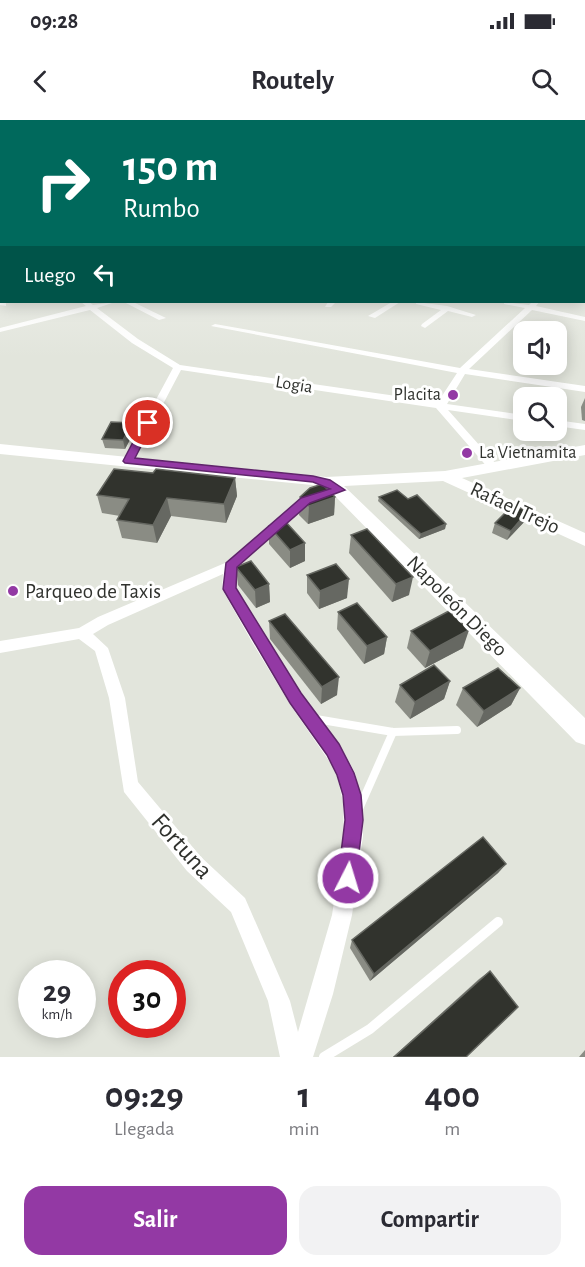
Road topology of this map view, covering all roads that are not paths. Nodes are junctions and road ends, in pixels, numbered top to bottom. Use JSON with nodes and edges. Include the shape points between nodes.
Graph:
{"nodes":[{"id":1,"x":130,"y":303,"type":"edge"},
{"id":2,"x":394,"y":303,"type":"edge"},
{"id":3,"x":424,"y":303,"type":"edge"},
{"id":4,"x":88,"y":304,"type":"edge"},
{"id":5,"x":533,"y":304,"type":"edge"},
{"id":6,"x":447,"y":308,"type":"junction"},
{"id":7,"x":372,"y":315,"type":"dead end"},
{"id":8,"x":472,"y":315,"type":"dead end"},
{"id":9,"x":162,"y":318,"type":"dead end"},
{"id":10,"x":585,"y":319,"type":"edge"},
{"id":11,"x":214,"y":326,"type":"dead end"},
{"id":12,"x":424,"y":326,"type":"dead end"},
{"id":13,"x":0,"y":330,"type":"edge"},
{"id":14,"x":178,"y":367,"type":"junction"},
{"id":15,"x":462,"y":371,"type":"junction"},
{"id":16,"x":585,"y":389,"type":"edge"},
{"id":17,"x":440,"y":407,"type":"junction"},
{"id":18,"x":513,"y":417,"type":"edge"},
{"id":19,"x":567,"y":425,"type":"edge"},
{"id":20,"x":585,"y":427,"type":"edge"},
{"id":21,"x":0,"y":449,"type":"edge"},
{"id":22,"x":585,"y":450,"type":"edge"},
{"id":23,"x":128,"y":461,"type":"junction"},
{"id":24,"x":493,"y":467,"type":"junction"},
{"id":25,"x":446,"y":476,"type":"junction"},
{"id":26,"x":333,"y":486,"type":"junction"},
{"id":27,"x":585,"y":540,"type":"edge"},
{"id":28,"x":230,"y":566,"type":"junction"},
{"id":29,"x":82,"y":633,"type":"junction"},
{"id":30,"x":0,"y":647,"type":"edge"},
{"id":31,"x":308,"y":718,"type":"junction"},
{"id":32,"x":457,"y":730,"type":"dead end"},
{"id":33,"x":393,"y":732,"type":"junction"},
{"id":34,"x":585,"y":734,"type":"edge"},
{"id":35,"x":354,"y":820,"type":"junction"},
{"id":36,"x":498,"y":922,"type":"dead end"},
{"id":37,"x":292,"y":1057,"type":"edge"},
{"id":38,"x":301,"y":1057,"type":"edge"},
{"id":39,"x":324,"y":1057,"type":"edge"}],
"edges":[{"from":1,"to":9,"type":"street"},
{"from":2,"to":7,"type":"street"},
{"from":3,"to":6,"type":"street"},
{"from":4,"to":13,"type":"street"},
{"from":4,"to":14,"type":"street","name":"Logia","via":[[135,341]]},
{"from":5,"to":10,"type":"street"},
{"from":5,"to":15,"type":"street"},
{"from":6,"to":8,"type":"street"},
{"from":6,"to":12,"type":"street"},
{"from":11,"to":15,"type":"street"},
{"from":14,"to":17,"type":"street","name":"Logia"},
{"from":14,"to":23,"type":"street"},
{"from":15,"to":16,"type":"street"},
{"from":15,"to":17,"type":"street"},
{"from":17,"to":18,"type":"street","name":"Logia"},
{"from":17,"to":24,"type":"street"},
{"from":19,"to":20,"type":"street"},
{"from":21,"to":23,"type":"main road"},
{"from":22,"to":24,"type":"main road"},
{"from":23,"to":26,"type":"main road"},
{"from":24,"to":25,"type":"main road"},
{"from":25,"to":26,"type":"main road"},
{"from":25,"to":27,"type":"main road","name":"Rafael Trejo"},
{"from":26,"to":28,"type":"street","via":[[305,500]]},
{"from":26,"to":34,"type":"main road","name":"Napoleón Diego"},
{"from":28,"to":29,"type":"street"},
{"from":28,"to":31,"type":"street","via":[[229,589]]},
{"from":29,"to":30,"type":"street"},
{"from":29,"to":37,"type":"street","name":"Fortuna","via":[[101,648],[117,698],[130,786],[194,864],[238,905],[279,1001]]},
{"from":31,"to":33,"type":"lane"},
{"from":31,"to":35,"type":"street","via":[[346,773]]},
{"from":32,"to":33,"type":"lane"},
{"from":33,"to":35,"type":"lane"},
{"from":35,"to":38,"type":"street","via":[[338,934]]},
{"from":36,"to":39,"type":"lane","via":[[370,1029]]}]}
